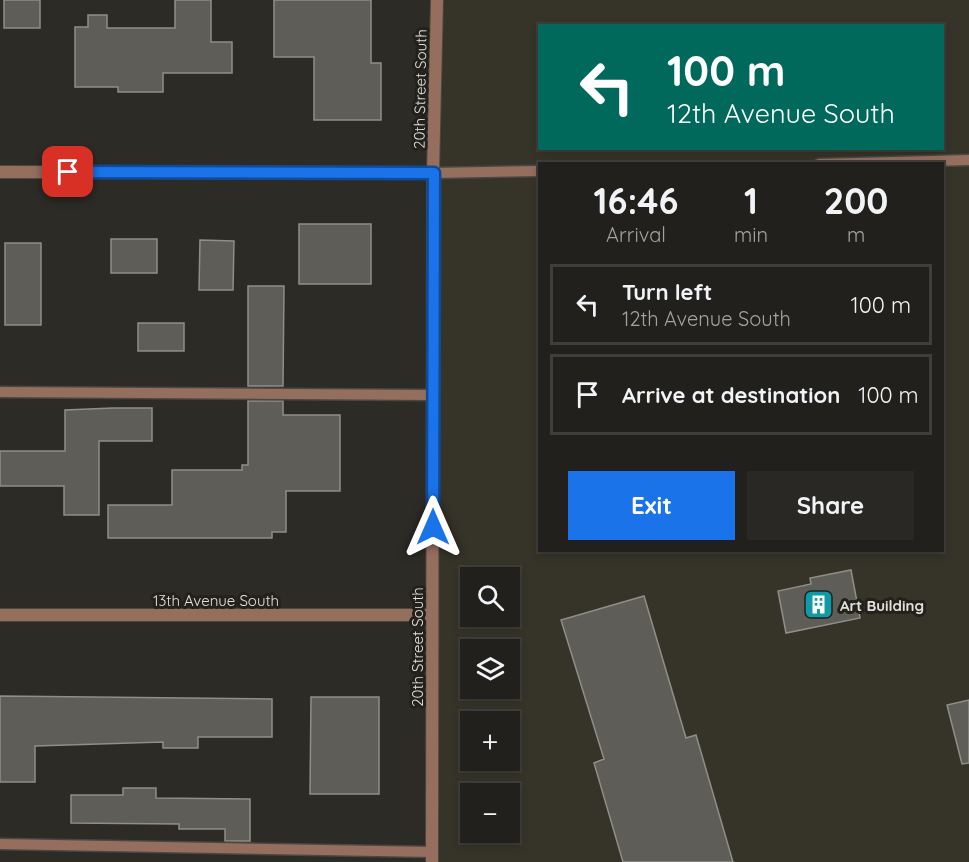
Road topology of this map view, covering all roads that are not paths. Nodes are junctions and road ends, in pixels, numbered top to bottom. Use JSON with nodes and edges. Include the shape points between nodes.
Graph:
{"nodes":[{"id":1,"x":437,"y":0,"type":"edge"},
{"id":2,"x":969,"y":160,"type":"edge"},
{"id":3,"x":894,"y":162,"type":"edge"},
{"id":4,"x":538,"y":171,"type":"edge"},
{"id":5,"x":0,"y":172,"type":"edge"},
{"id":6,"x":434,"y":173,"type":"junction"},
{"id":7,"x":0,"y":392,"type":"edge"},
{"id":8,"x":434,"y":395,"type":"junction"},
{"id":9,"x":0,"y":615,"type":"edge"},
{"id":10,"x":432,"y":615,"type":"junction"},
{"id":11,"x":0,"y":844,"type":"edge"},
{"id":12,"x":432,"y":857,"type":"edge"}],
"edges":[{"from":1,"to":6,"type":"street","name":"20th Street South"},
{"from":2,"to":3,"type":"lane"},
{"from":4,"to":6,"type":"lane"},
{"from":5,"to":6,"type":"street"},
{"from":6,"to":8,"type":"street","name":"20th Street South"},
{"from":7,"to":8,"type":"lane"},
{"from":8,"to":10,"type":"street","name":"20th Street South"},
{"from":9,"to":10,"type":"street","name":"13th Avenue South"},
{"from":10,"to":12,"type":"street","name":"20th Street South"},
{"from":11,"to":12,"type":"lane"}]}
